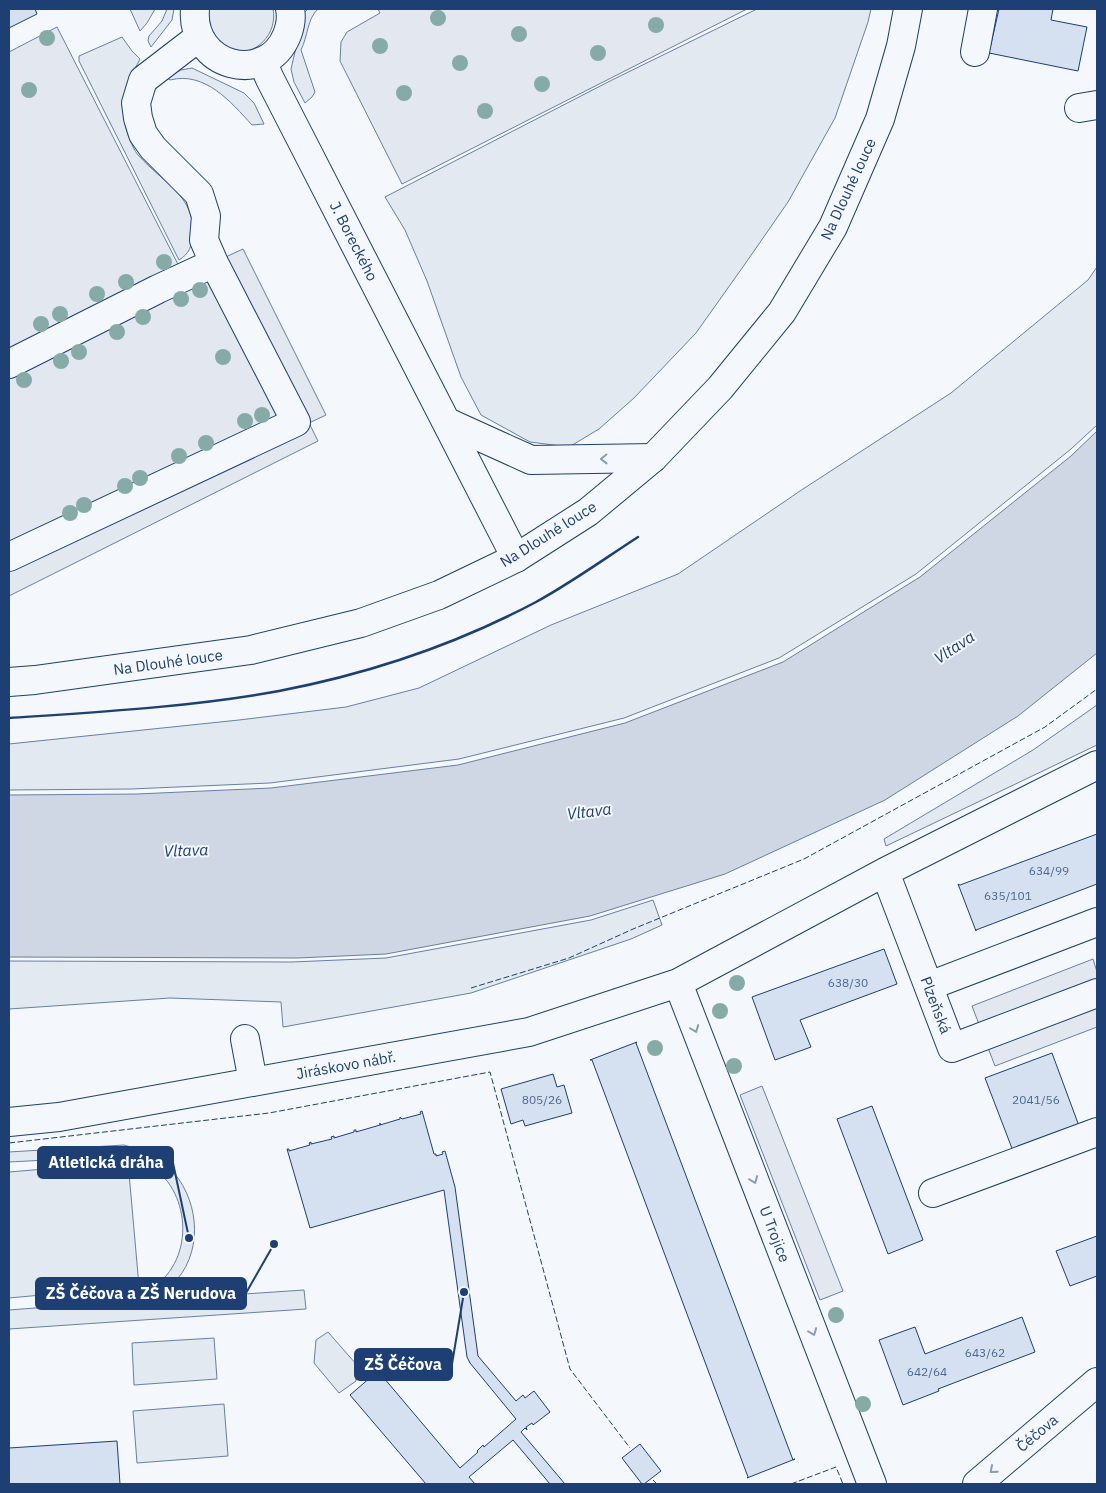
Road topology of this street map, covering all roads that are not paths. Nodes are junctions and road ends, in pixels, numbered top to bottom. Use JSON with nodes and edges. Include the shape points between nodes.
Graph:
{"nodes":[{"id":1,"x":195,"y":9,"type":"edge"},
{"id":2,"x":908,"y":9,"type":"edge"},
{"id":3,"x":983,"y":9,"type":"edge"},
{"id":4,"x":292,"y":10,"type":"edge"},
{"id":5,"x":199,"y":37,"type":"junction"},
{"id":6,"x":975,"y":52,"type":"dead end"},
{"id":7,"x":262,"y":61,"type":"junction"},
{"id":8,"x":214,"y":263,"type":"junction"},
{"id":9,"x":9,"y":364,"type":"edge"},
{"id":10,"x":447,"y":422,"type":"junction"},
{"id":11,"x":653,"y":458,"type":"junction"},
{"id":12,"x":9,"y":557,"type":"edge"},
{"id":13,"x":516,"y":558,"type":"junction"},
{"id":14,"x":9,"y":682,"type":"edge"},
{"id":15,"x":1097,"y":765,"type":"edge"},
{"id":16,"x":885,"y":872,"type":"junction"},
{"id":17,"x":1097,"y":922,"type":"edge"},
{"id":18,"x":678,"y":983,"type":"junction"},
{"id":19,"x":928,"y":986,"type":"junction"},
{"id":20,"x":1097,"y":993,"type":"edge"},
{"id":21,"x":244,"y":1039,"type":"dead end"},
{"id":22,"x":253,"y":1082,"type":"junction"},
{"id":23,"x":9,"y":1122,"type":"edge"},
{"id":24,"x":1097,"y":1132,"type":"edge"},
{"id":25,"x":933,"y":1193,"type":"dead end"},
{"id":26,"x":1097,"y":1382,"type":"edge"},
{"id":27,"x":872,"y":1484,"type":"edge"},
{"id":28,"x":977,"y":1484,"type":"edge"}],
"edges":[{"from":1,"to":5,"type":"street","via":[[194,21]]},
{"from":2,"to":11,"type":"street","name":"Na Dlouhé louce","via":[[880,119],[834,227],[782,312],[720,388]]},
{"from":3,"to":6,"type":"street"},
{"from":4,"to":7,"type":"street","via":[[284,42]]},
{"from":5,"to":7,"type":"street","via":[[219,59],[248,65]]},
{"from":5,"to":8,"type":"street","via":[[143,80],[136,103],[143,134],[199,194],[206,216],[204,240]]},
{"from":7,"to":10,"type":"street","name":"J. Boreckého"},
{"from":8,"to":9,"type":"street"},
{"from":8,"to":12,"type":"street","via":[[296,422]]},
{"from":11,"to":10,"type":"street","one_way":true,"via":[[531,460]]},
{"from":10,"to":13,"type":"street","name":"J. Boreckého"},
{"from":11,"to":13,"type":"street","name":"Na Dlouhé louce","via":[[588,512]]},
{"from":13,"to":14,"type":"street","name":"Na Dlouhé louce","via":[[439,595],[361,623],[251,650]]},
{"from":15,"to":16,"type":"street"},
{"from":16,"to":18,"type":"street"},
{"from":16,"to":19,"type":"street","name":"Plzeňská"},
{"from":17,"to":19,"type":"street"},
{"from":18,"to":22,"type":"street","name":"Jiráskovo nábř.","via":[[530,1032]]},
{"from":18,"to":27,"type":"street","name":"U Trojice","one_way":true},
{"from":19,"to":20,"type":"street","name":"Plzeňská","via":[[952,1048]]},
{"from":21,"to":22,"type":"street"},
{"from":22,"to":23,"type":"street","name":"Jiráskovo nábř.","via":[[59,1117]]},
{"from":24,"to":25,"type":"street"},
{"from":26,"to":28,"type":"street","name":"Čéčova","one_way":true}]}
